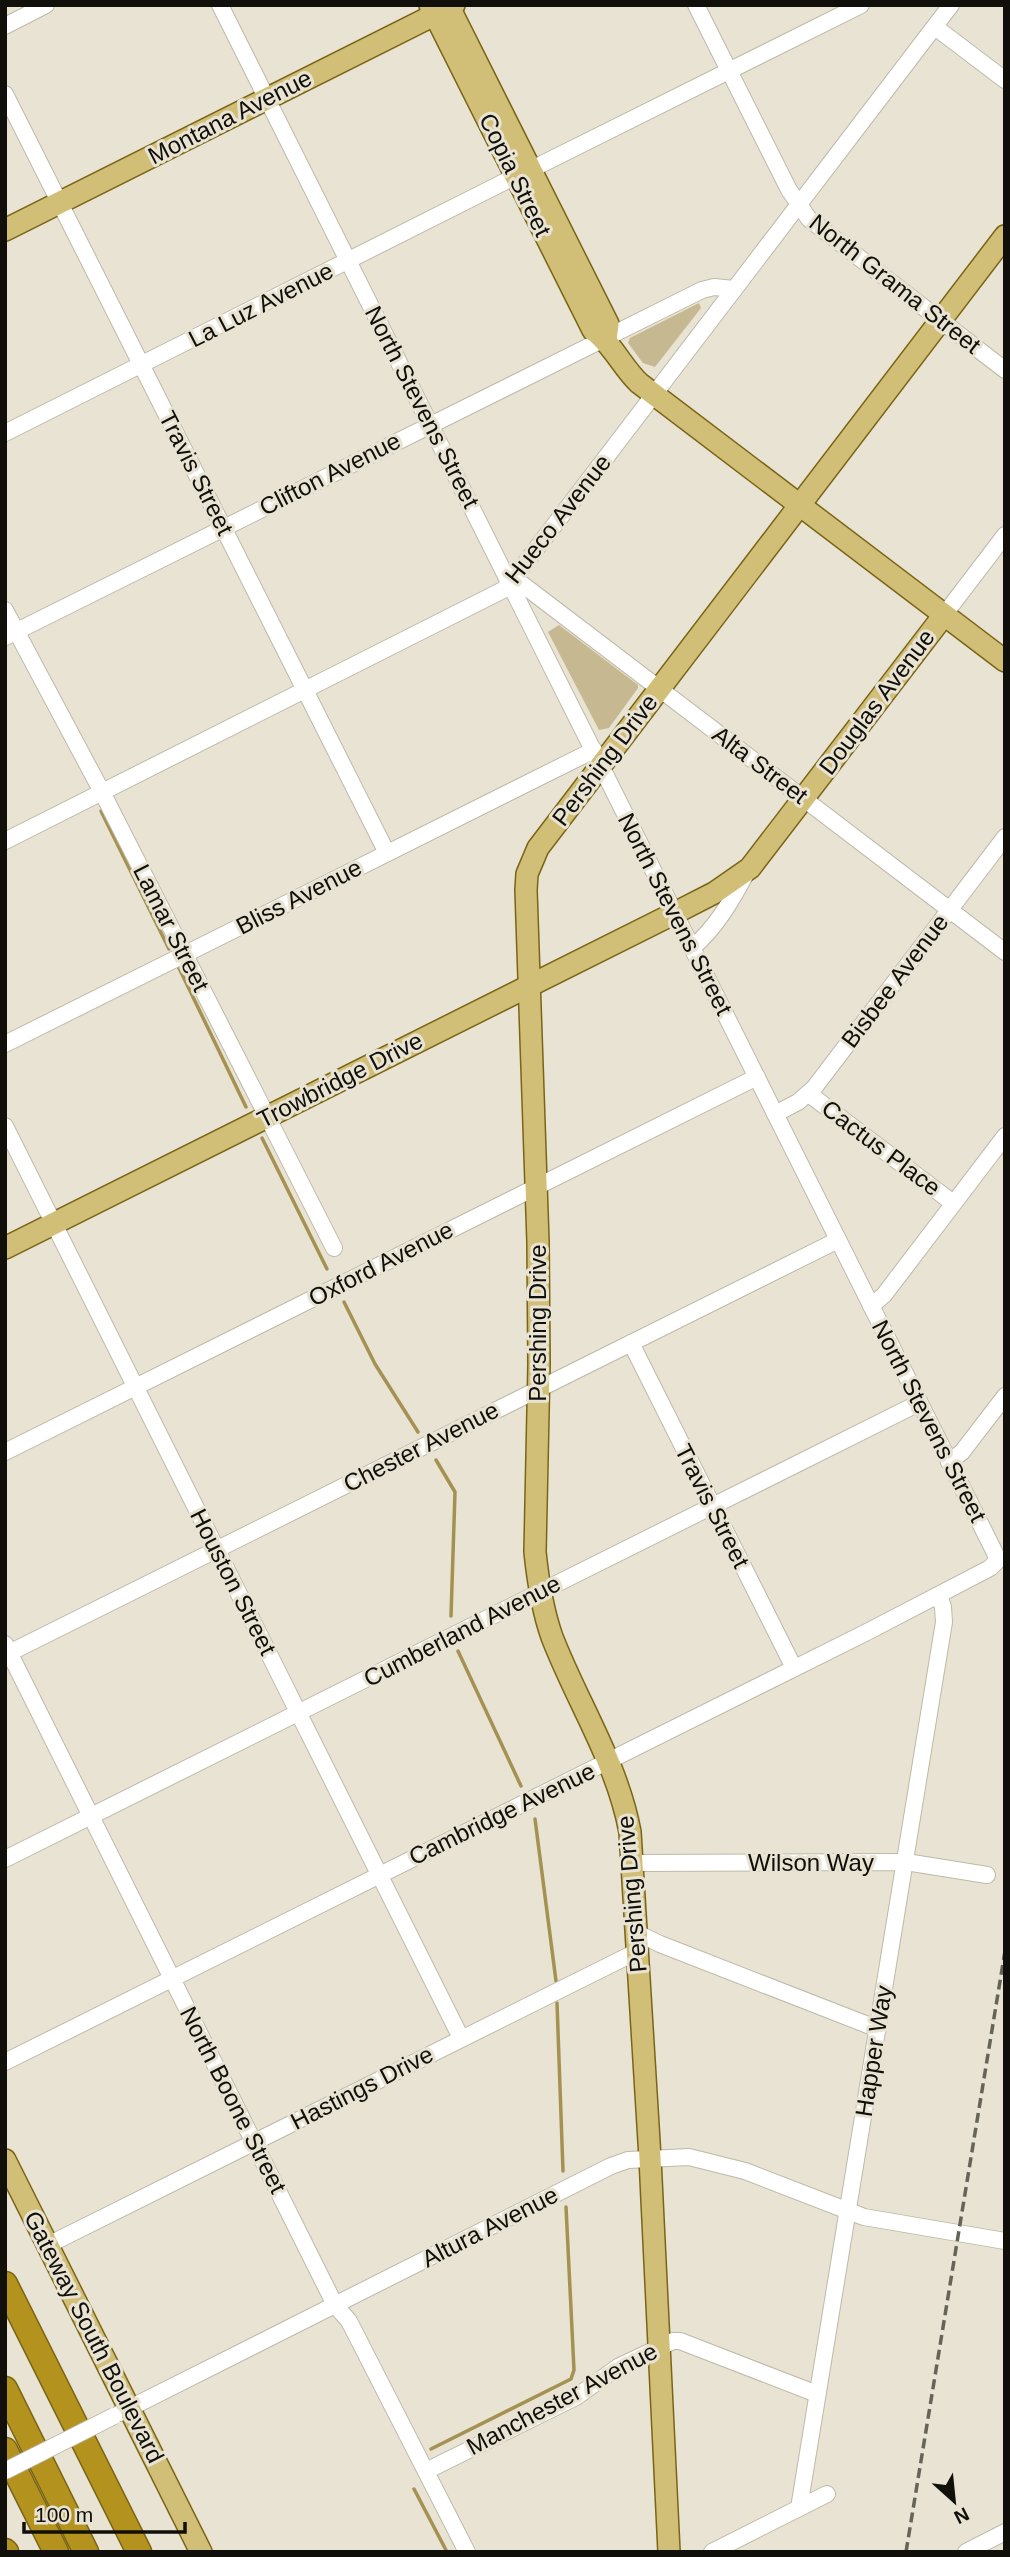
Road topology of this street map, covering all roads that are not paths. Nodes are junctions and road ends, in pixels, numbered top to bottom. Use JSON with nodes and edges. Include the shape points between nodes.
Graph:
{"nodes":[{"id":1,"x":46,"y":5,"type":"edge"},
{"id":2,"x":220,"y":5,"type":"edge"},
{"id":3,"x":696,"y":5,"type":"edge"},
{"id":4,"x":861,"y":5,"type":"edge"},
{"id":5,"x":951,"y":5,"type":"edge"},
{"id":6,"x":443,"y":8,"type":"edge"},
{"id":7,"x":5,"y":26,"type":"edge"},
{"id":8,"x":935,"y":27,"type":"junction"},
{"id":9,"x":729,"y":71,"type":"junction"},
{"id":10,"x":1005,"y":80,"type":"edge"},
{"id":11,"x":5,"y":94,"type":"edge"},
{"id":12,"x":267,"y":98,"type":"junction"},
{"id":13,"x":523,"y":173,"type":"junction"},
{"id":14,"x":60,"y":203,"type":"junction"},
{"id":15,"x":799,"y":206,"type":"junction"},
{"id":16,"x":5,"y":230,"type":"edge"},
{"id":17,"x":1005,"y":236,"type":"edge"},
{"id":18,"x":348,"y":261,"type":"junction"},
{"id":19,"x":734,"y":289,"type":"junction"},
{"id":20,"x":940,"y":321,"type":"junction"},
{"id":21,"x":606,"y":339,"type":"junction"},
{"id":22,"x":141,"y":365,"type":"junction"},
{"id":23,"x":1005,"y":370,"type":"edge"},
{"id":24,"x":654,"y":394,"type":"junction"},
{"id":25,"x":430,"y":424,"type":"junction"},
{"id":26,"x":5,"y":433,"type":"edge"},
{"id":27,"x":800,"y":505,"type":"junction"},
{"id":28,"x":223,"y":527,"type":"junction"},
{"id":29,"x":1005,"y":536,"type":"edge"},
{"id":30,"x":512,"y":581,"type":"junction"},
{"id":31,"x":5,"y":610,"type":"edge"},
{"id":32,"x":944,"y":615,"type":"junction"},
{"id":33,"x":10,"y":634,"type":"edge"},
{"id":34,"x":1005,"y":661,"type":"edge"},
{"id":35,"x":659,"y":689,"type":"junction"},
{"id":36,"x":305,"y":690,"type":"junction"},
{"id":37,"x":597,"y":758,"type":"junction"},
{"id":38,"x":102,"y":792,"type":"junction"},
{"id":39,"x":804,"y":798,"type":"junction"},
{"id":40,"x":1005,"y":836,"type":"edge"},
{"id":41,"x":5,"y":841,"type":"edge"},
{"id":42,"x":387,"y":853,"type":"junction"},
{"id":43,"x":750,"y":868,"type":"junction"},
{"id":44,"x":949,"y":909,"type":"junction"},
{"id":45,"x":675,"y":913,"type":"junction"},
{"id":46,"x":692,"y":948,"type":"junction"},
{"id":47,"x":1005,"y":952,"type":"edge"},
{"id":48,"x":184,"y":955,"type":"junction"},
{"id":49,"x":529,"y":985,"type":"junction"},
{"id":50,"x":5,"y":1044,"type":"edge"},
{"id":51,"x":757,"y":1077,"type":"junction"},
{"id":52,"x":809,"y":1094,"type":"junction"},
{"id":53,"x":775,"y":1114,"type":"junction"},
{"id":54,"x":267,"y":1117,"type":"junction"},
{"id":55,"x":5,"y":1126,"type":"edge"},
{"id":56,"x":1005,"y":1136,"type":"edge"},
{"id":57,"x":537,"y":1186,"type":"junction"},
{"id":58,"x":953,"y":1203,"type":"junction"},
{"id":59,"x":54,"y":1223,"type":"junction"},
{"id":60,"x":838,"y":1240,"type":"junction"},
{"id":61,"x":5,"y":1248,"type":"edge"},
{"id":62,"x":334,"y":1248,"type":"dead end"},
{"id":63,"x":871,"y":1306,"type":"junction"},
{"id":64,"x":631,"y":1343,"type":"junction"},
{"id":65,"x":135,"y":1387,"type":"junction"},
{"id":66,"x":539,"y":1388,"type":"junction"},
{"id":67,"x":1005,"y":1396,"type":"edge"},
{"id":68,"x":919,"y":1403,"type":"junction"},
{"id":69,"x":5,"y":1452,"type":"edge"},
{"id":70,"x":950,"y":1462,"type":"junction"},
{"id":71,"x":712,"y":1506,"type":"junction"},
{"id":72,"x":217,"y":1550,"type":"junction"},
{"id":73,"x":997,"y":1561,"type":"joint"},
{"id":74,"x":540,"y":1592,"type":"junction"},
{"id":75,"x":939,"y":1595,"type":"junction"},
{"id":76,"x":7,"y":1651,"type":"edge"},
{"id":77,"x":794,"y":1668,"type":"junction"},
{"id":78,"x":298,"y":1713,"type":"junction"},
{"id":79,"x":608,"y":1761,"type":"junction"},
{"id":80,"x":91,"y":1816,"type":"junction"},
{"id":81,"x":5,"y":1859,"type":"edge"},
{"id":82,"x":905,"y":1862,"type":"junction"},
{"id":83,"x":633,"y":1863,"type":"junction"},
{"id":84,"x":379,"y":1875,"type":"junction"},
{"id":85,"x":987,"y":1875,"type":"dead end"},
{"id":86,"x":638,"y":1942,"type":"junction"},
{"id":87,"x":172,"y":1979,"type":"junction"},
{"id":88,"x":878,"y":2029,"type":"junction"},
{"id":89,"x":461,"y":2038,"type":"junction"},
{"id":90,"x":5,"y":2062,"type":"edge"},
{"id":91,"x":254,"y":2142,"type":"junction"},
{"id":92,"x":650,"y":2158,"type":"junction"},
{"id":93,"x":5,"y":2160,"type":"edge"},
{"id":94,"x":848,"y":2211,"type":"junction"},
{"id":95,"x":1005,"y":2241,"type":"edge"},
{"id":96,"x":48,"y":2245,"type":"junction"},
{"id":97,"x":5,"y":2284,"type":"edge"},
{"id":98,"x":335,"y":2305,"type":"junction"},
{"id":99,"x":659,"y":2347,"type":"junction"},
{"id":100,"x":5,"y":2389,"type":"edge"},
{"id":101,"x":817,"y":2394,"type":"junction"},
{"id":102,"x":122,"y":2412,"type":"junction"},
{"id":103,"x":5,"y":2450,"type":"edge"},
{"id":104,"x":5,"y":2470,"type":"edge"},
{"id":105,"x":426,"y":2471,"type":"junction"},
{"id":106,"x":827,"y":2494,"type":"dead end"},
{"id":107,"x":799,"y":2508,"type":"junction"},
{"id":108,"x":1005,"y":2532,"type":"edge"},
{"id":109,"x":56,"y":2552,"type":"edge"},
{"id":110,"x":86,"y":2552,"type":"edge"},
{"id":111,"x":139,"y":2552,"type":"edge"},
{"id":112,"x":201,"y":2552,"type":"edge"},
{"id":113,"x":467,"y":2552,"type":"edge"},
{"id":114,"x":669,"y":2552,"type":"edge"},
{"id":115,"x":712,"y":2552,"type":"edge"},
{"id":116,"x":966,"y":2552,"type":"edge"}],
"edges":[{"from":1,"to":7,"type":"street"},
{"from":2,"to":12,"type":"street","name":"North Stevens Street"},
{"from":3,"to":9,"type":"street","name":"North Grama Street"},
{"from":4,"to":9,"type":"street","name":"La Luz Avenue"},
{"from":5,"to":8,"type":"street","name":"Hueco Avenue"},
{"from":6,"to":12,"type":"main road","name":"Montana Avenue"},
{"from":6,"to":13,"type":"main road","name":"Copia Street"},
{"from":8,"to":10,"type":"street"},
{"from":8,"to":15,"type":"street","name":"Hueco Avenue"},
{"from":9,"to":13,"type":"street","name":"La Luz Avenue"},
{"from":9,"to":15,"type":"street","name":"North Grama Street"},
{"from":11,"to":14,"type":"street","name":"Travis Street"},
{"from":12,"to":14,"type":"main road","name":"Montana Avenue"},
{"from":12,"to":18,"type":"street","name":"North Stevens Street"},
{"from":13,"to":18,"type":"street","name":"La Luz Avenue"},
{"from":13,"to":21,"type":"main road","name":"Copia Street","via":[[608,324]]},
{"from":14,"to":16,"type":"main road","name":"Montana Avenue"},
{"from":14,"to":22,"type":"street","name":"Travis Street"},
{"from":15,"to":19,"type":"street","name":"Hueco Avenue"},
{"from":15,"to":20,"type":"street","name":"North Grama Street","via":[[809,219]]},
{"from":17,"to":20,"type":"main road","name":"Pershing Drive"},
{"from":18,"to":22,"type":"street","name":"La Luz Avenue"},
{"from":18,"to":25,"type":"street","name":"North Stevens Street"},
{"from":19,"to":21,"type":"street","name":"Clifton Avenue","via":[[702,290]]},
{"from":19,"to":24,"type":"street","name":"Hueco Avenue"},
{"from":20,"to":23,"type":"street","name":"North Grama Street"},
{"from":20,"to":27,"type":"main road","name":"Pershing Drive"},
{"from":21,"to":24,"type":"main road","name":"Copia Street","via":[[627,371]]},
{"from":21,"to":25,"type":"street","name":"Clifton Avenue"},
{"from":22,"to":26,"type":"street","name":"La Luz Avenue"},
{"from":22,"to":28,"type":"street","name":"Travis Street"},
{"from":24,"to":27,"type":"main road","name":"Copia Street"},
{"from":24,"to":30,"type":"street","name":"Hueco Avenue"},
{"from":25,"to":28,"type":"street","name":"Clifton Avenue"},
{"from":25,"to":30,"type":"street","name":"North Stevens Street"},
{"from":27,"to":32,"type":"main road","name":"Copia Street"},
{"from":27,"to":35,"type":"main road","name":"Pershing Drive"},
{"from":28,"to":33,"type":"street","name":"Clifton Avenue"},
{"from":28,"to":36,"type":"street","name":"Travis Street"},
{"from":29,"to":32,"type":"street","name":"Douglas Avenue"},
{"from":30,"to":35,"type":"street","name":"Alta Street"},
{"from":30,"to":36,"type":"street","name":"Hueco Avenue","via":[[493,596]]},
{"from":30,"to":37,"type":"street","name":"North Stevens Street"},
{"from":31,"to":33,"type":"street","name":"Lamar Street"},
{"from":32,"to":34,"type":"main road","name":"Copia Street"},
{"from":32,"to":39,"type":"main road","name":"Douglas Avenue"},
{"from":33,"to":38,"type":"street","name":"Lamar Street"},
{"from":35,"to":37,"type":"main road","name":"Pershing Drive"},
{"from":35,"to":39,"type":"street","name":"Alta Street"},
{"from":36,"to":38,"type":"street","name":"Hueco Avenue"},
{"from":36,"to":42,"type":"street","name":"Travis Street"},
{"from":37,"to":42,"type":"street","name":"Bliss Avenue"},
{"from":37,"to":45,"type":"street","name":"North Stevens Street"},
{"from":37,"to":49,"type":"main road","name":"Pershing Drive","via":[[531,860],[526,890]]},
{"from":38,"to":41,"type":"street","name":"Hueco Avenue"},
{"from":38,"to":48,"type":"street","name":"Lamar Street"},
{"from":39,"to":43,"type":"main road","name":"Douglas Avenue"},
{"from":39,"to":44,"type":"street","name":"Alta Street"},
{"from":40,"to":44,"type":"street","name":"Bisbee Avenue"},
{"from":42,"to":48,"type":"street","name":"Bliss Avenue"},
{"from":43,"to":45,"type":"main road","name":"Douglas Avenue"},
{"from":43,"to":46,"type":"street","name":"Douglas Avenue","via":[[731,902]]},
{"from":44,"to":47,"type":"street","name":"Alta Street"},
{"from":44,"to":52,"type":"street","name":"Bisbee Avenue"},
{"from":45,"to":46,"type":"street","name":"North Stevens Street"},
{"from":45,"to":49,"type":"main road","name":"Trowbridge Drive"},
{"from":46,"to":51,"type":"street","name":"North Stevens Street"},
{"from":48,"to":50,"type":"street","name":"Bliss Avenue"},
{"from":48,"to":54,"type":"street","name":"Lamar Street"},
{"from":49,"to":54,"type":"main road","name":"Trowbridge Drive"},
{"from":49,"to":57,"type":"main road","name":"Pershing Drive"},
{"from":51,"to":53,"type":"street","name":"North Stevens Street"},
{"from":51,"to":57,"type":"street","name":"Oxford Avenue"},
{"from":52,"to":53,"type":"street","name":"Bisbee Avenue"},
{"from":52,"to":58,"type":"street","name":"Cactus Place"},
{"from":53,"to":60,"type":"street","name":"North Stevens Street"},
{"from":54,"to":59,"type":"main road","name":"Trowbridge Drive"},
{"from":54,"to":62,"type":"street","name":"Lamar Street"},
{"from":55,"to":59,"type":"street","name":"Houston Street"},
{"from":56,"to":58,"type":"street"},
{"from":57,"to":65,"type":"street","name":"Oxford Avenue"},
{"from":57,"to":66,"type":"main road","name":"Pershing Drive"},
{"from":58,"to":63,"type":"street"},
{"from":59,"to":61,"type":"main road","name":"Trowbridge Drive"},
{"from":59,"to":65,"type":"street","name":"Houston Street"},
{"from":60,"to":63,"type":"street","name":"North Stevens Street"},
{"from":60,"to":64,"type":"street","name":"Chester Avenue"},
{"from":63,"to":68,"type":"street","name":"North Stevens Street"},
{"from":64,"to":66,"type":"street","name":"Chester Avenue"},
{"from":64,"to":71,"type":"street","name":"Travis Street"},
{"from":65,"to":69,"type":"street","name":"Oxford Avenue"},
{"from":65,"to":72,"type":"street","name":"Houston Street"},
{"from":66,"to":72,"type":"street","name":"Chester Avenue"},
{"from":66,"to":74,"type":"main road","name":"Pershing Drive","via":[[536,1552]]},
{"from":67,"to":70,"type":"street"},
{"from":68,"to":70,"type":"street","name":"North Stevens Street"},
{"from":68,"to":71,"type":"street","name":"Cumberland Avenue"},
{"from":70,"to":73,"type":"street","name":"North Stevens Street"},
{"from":71,"to":74,"type":"street","name":"Cumberland Avenue"},
{"from":71,"to":77,"type":"street","name":"Travis Street"},
{"from":72,"to":76,"type":"street","name":"Chester Avenue"},
{"from":72,"to":78,"type":"street","name":"Houston Street"},
{"from":73,"to":75,"type":"street","name":"Cambridge Avenue"},
{"from":74,"to":78,"type":"street","name":"Cumberland Avenue"},
{"from":74,"to":79,"type":"main road","name":"Pershing Drive","via":[[552,1638]]},
{"from":75,"to":77,"type":"street","name":"Cambridge Avenue"},
{"from":75,"to":82,"type":"street","name":"Happer Way","via":[[944,1622]]},
{"from":76,"to":80,"type":"street","name":"North Boone Street"},
{"from":77,"to":79,"type":"street","name":"Cambridge Avenue"},
{"from":78,"to":80,"type":"street","name":"Cumberland Avenue"},
{"from":78,"to":84,"type":"street","name":"Houston Street"},
{"from":79,"to":83,"type":"main road","name":"Pershing Drive","via":[[626,1813]]},
{"from":79,"to":84,"type":"street","name":"Cambridge Avenue"},
{"from":80,"to":81,"type":"street","name":"Cumberland Avenue"},
{"from":80,"to":87,"type":"street","name":"North Boone Street"},
{"from":82,"to":83,"type":"street","name":"Wilson Way"},
{"from":82,"to":85,"type":"street","name":"Wilson Way"},
{"from":82,"to":88,"type":"street","name":"Happer Way"},
{"from":83,"to":86,"type":"main road","name":"Pershing Drive"},
{"from":84,"to":87,"type":"street","name":"Cambridge Avenue"},
{"from":84,"to":89,"type":"street","name":"Houston Street"},
{"from":86,"to":88,"type":"street"},
{"from":86,"to":89,"type":"street","name":"Hastings Drive"},
{"from":86,"to":92,"type":"main road","name":"Pershing Drive"},
{"from":87,"to":90,"type":"street","name":"Cambridge Avenue"},
{"from":87,"to":91,"type":"street","name":"North Boone Street"},
{"from":88,"to":94,"type":"street","name":"Happer Way"},
{"from":89,"to":91,"type":"street","name":"Hastings Drive"},
{"from":91,"to":96,"type":"street","name":"Hastings Drive"},
{"from":91,"to":98,"type":"street","name":"North Boone Street"},
{"from":92,"to":94,"type":"street","name":"Altura Avenue","via":[[689,2157],[712,2162]]},
{"from":92,"to":98,"type":"street","name":"Altura Avenue","via":[[611,2166]]},
{"from":92,"to":99,"type":"main road","name":"Pershing Drive"},
{"from":93,"to":96,"type":"main road","name":"Gateway South Boulevard"},
{"from":94,"to":95,"type":"street","name":"Altura Avenue","via":[[880,2221]]},
{"from":94,"to":101,"type":"street","name":"Happer Way"},
{"from":96,"to":102,"type":"main road","name":"Gateway South Boulevard"},
{"from":97,"to":111,"type":"highway"},
{"from":98,"to":102,"type":"street","name":"Altura Avenue"},
{"from":98,"to":105,"type":"street","name":"North Boone Street","via":[[349,2321]]},
{"from":99,"to":101,"type":"street","name":"Manchester Avenue","via":[[680,2341]]},
{"from":99,"to":105,"type":"street","name":"Manchester Avenue","via":[[618,2367],[576,2397]]},
{"from":99,"to":114,"type":"main road","name":"Pershing Drive"},
{"from":100,"to":110,"type":"highway"},
{"from":101,"to":107,"type":"street","name":"Happer Way"},
{"from":102,"to":104,"type":"street","name":"Altura Avenue","bridge":true},
{"from":102,"to":112,"type":"main road","name":"Gateway South Boulevard"},
{"from":103,"to":109,"type":"highway"},
{"from":105,"to":113,"type":"street","name":"North Boone Street"},
{"from":106,"to":107,"type":"street"},
{"from":107,"to":115,"type":"street"},
{"from":108,"to":116,"type":"street"}]}
